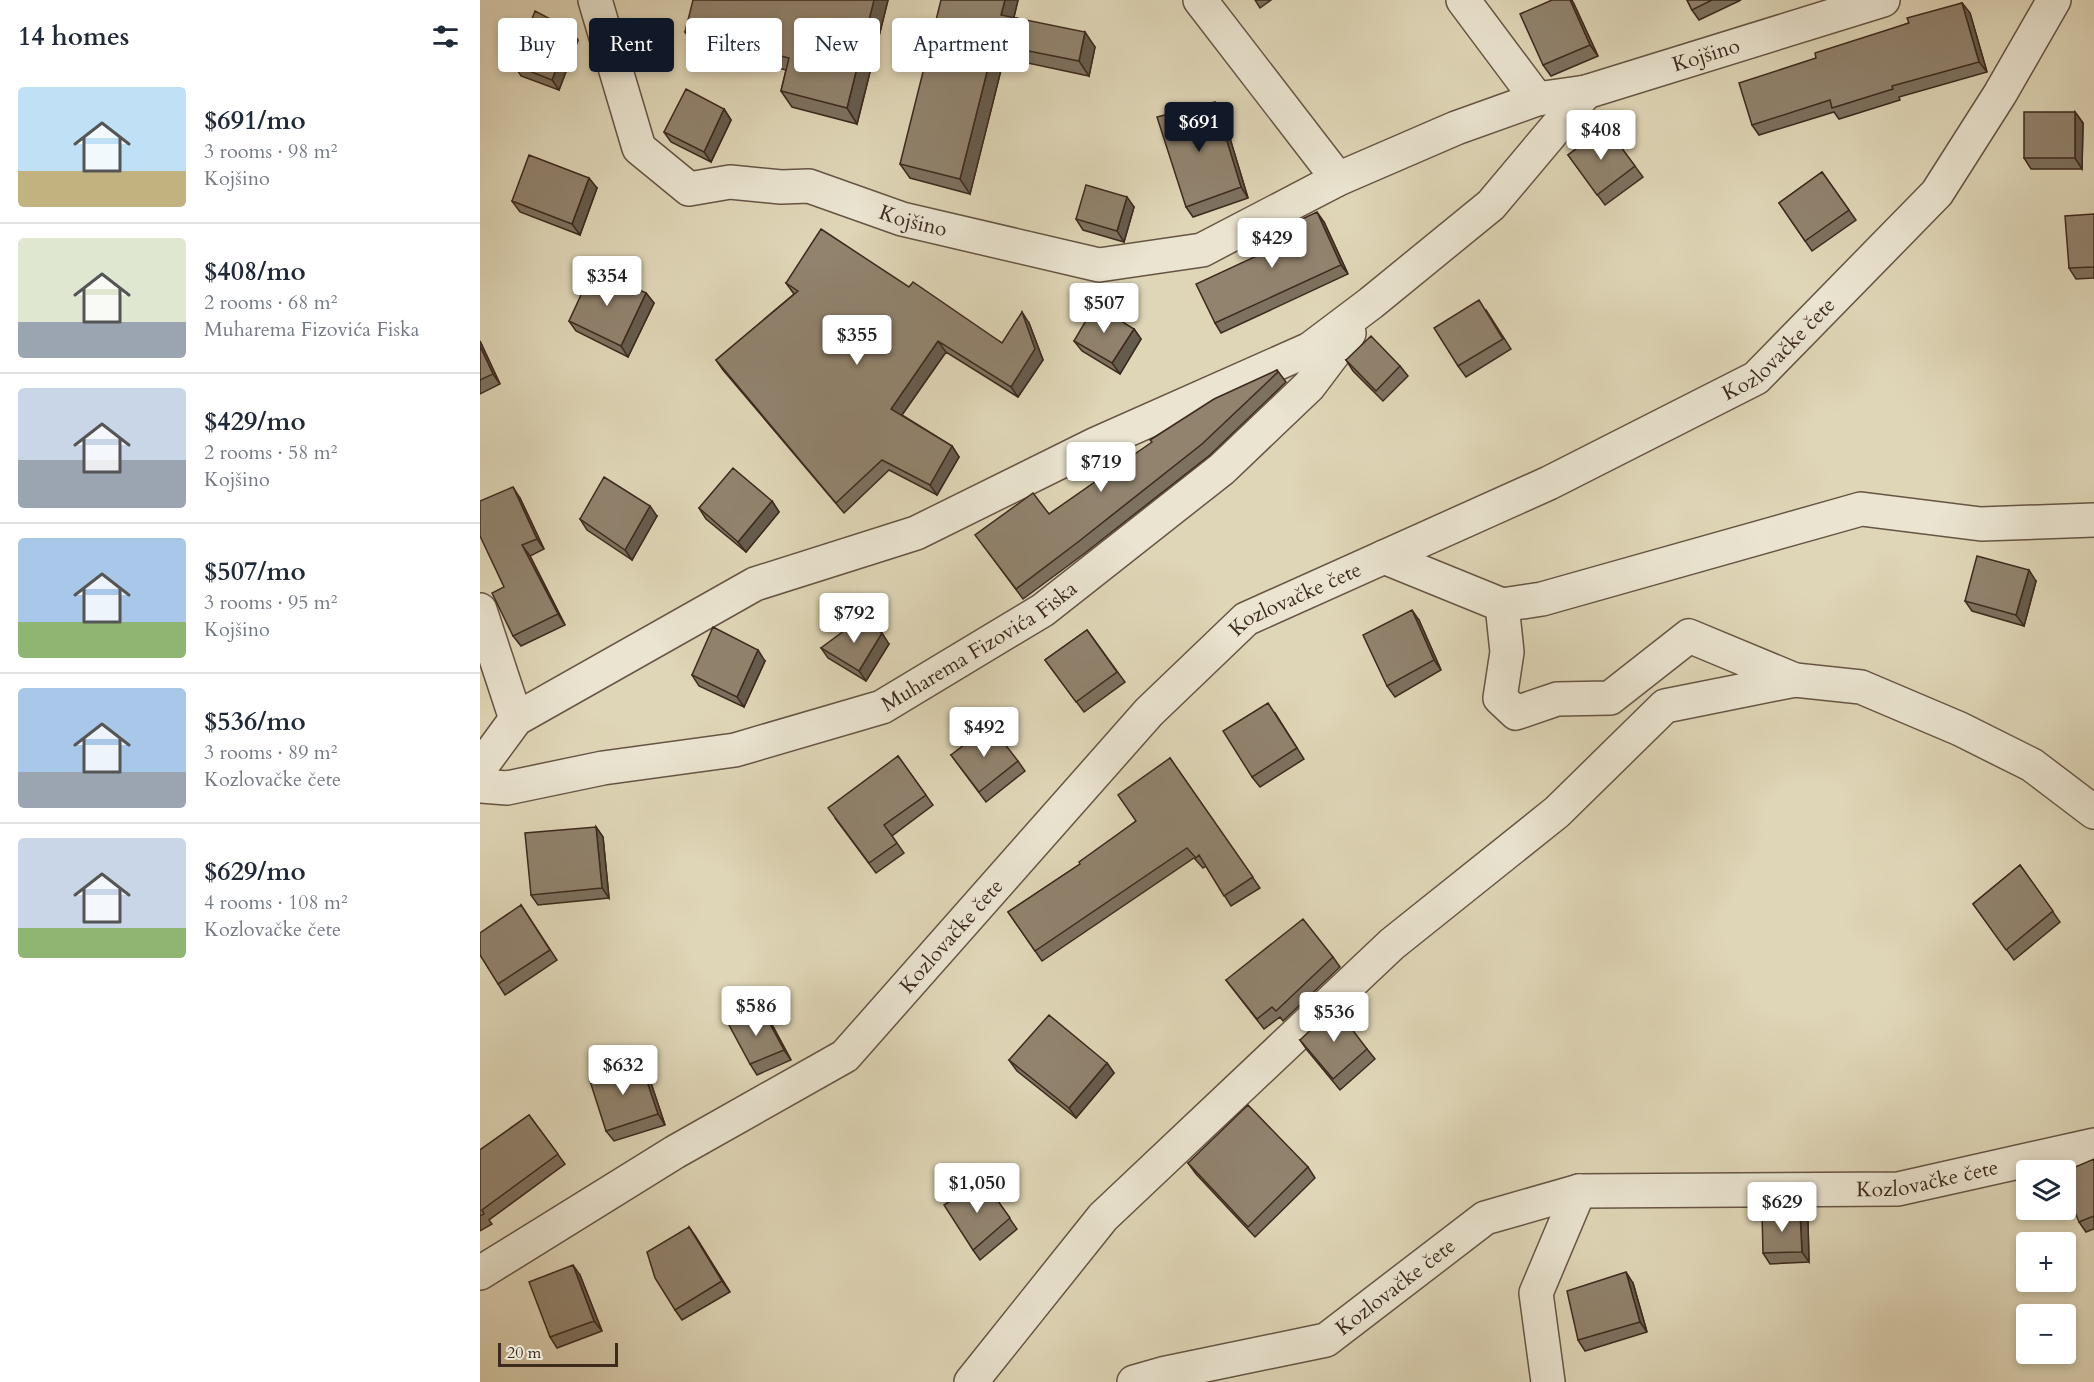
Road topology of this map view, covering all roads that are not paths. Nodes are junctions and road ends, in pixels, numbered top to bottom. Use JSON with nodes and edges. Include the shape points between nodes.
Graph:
{"nodes":[{"id":1,"x":595,"y":0,"type":"edge"},
{"id":2,"x":1200,"y":0,"type":"edge"},
{"id":3,"x":1463,"y":0,"type":"edge"},
{"id":4,"x":2054,"y":0,"type":"edge"},
{"id":5,"x":1876,"y":1,"type":"edge"},
{"id":6,"x":1586,"y":92,"type":"junction"},
{"id":7,"x":1537,"y":99,"type":"junction"},
{"id":8,"x":1338,"y":179,"type":"junction"},
{"id":9,"x":1371,"y":303,"type":"junction"},
{"id":10,"x":2094,"y":520,"type":"edge"},
{"id":11,"x":1384,"y":558,"type":"junction"},
{"id":12,"x":1502,"y":604,"type":"junction"},
{"id":13,"x":480,"y":610,"type":"edge"},
{"id":14,"x":1795,"y":680,"type":"junction"},
{"id":15,"x":516,"y":719,"type":"junction"},
{"id":16,"x":480,"y":768,"type":"edge"},
{"id":17,"x":480,"y":786,"type":"edge"},
{"id":18,"x":2094,"y":812,"type":"edge"},
{"id":19,"x":2094,"y":1145,"type":"edge"},
{"id":20,"x":1579,"y":1191,"type":"junction"},
{"id":21,"x":480,"y":1273,"type":"edge"},
{"id":22,"x":971,"y":1382,"type":"edge"},
{"id":23,"x":1134,"y":1382,"type":"edge"},
{"id":24,"x":1548,"y":1382,"type":"edge"}],
"edges":[{"from":1,"to":8,"type":"street","name":"Kojšino","via":[[639,148],[689,189],[730,182],[809,186],[902,219],[1099,265],[1202,250]]},
{"from":2,"to":8,"type":"street"},
{"from":3,"to":7,"type":"street"},
{"from":4,"to":11,"type":"street","name":"Kozlovačke čete","via":[[1937,193],[1756,378],[1549,483]]},
{"from":5,"to":6,"type":"street","name":"Kojšino"},
{"from":6,"to":7,"type":"street","name":"Kojšino"},
{"from":6,"to":9,"type":"street","name":"Muharema Fizovića Fiska","via":[[1491,205]]},
{"from":7,"to":8,"type":"street","name":"Kojšino","via":[[1456,128]]},
{"from":9,"to":15,"type":"street","name":"Muharema Fizovića Fiska","via":[[1310,349],[1096,444],[916,533],[755,584]]},
{"from":9,"to":17,"type":"street","name":"Muharema Fizovića Fiska","via":[[1309,386],[1222,469],[1043,610],[882,707],[735,750],[603,768],[507,788]]},
{"from":10,"to":12,"type":"street","name":"Kozlovačke čete","via":[[1981,524],[1861,509],[1542,599]]},
{"from":11,"to":12,"type":"street","name":"Kozlovačke čete"},
{"from":11,"to":21,"type":"street","name":"Kozlovačke čete","via":[[1246,620],[1149,712],[845,1056],[675,1152]]},
{"from":12,"to":14,"type":"street","via":[[1507,652],[1500,698],[1516,713],[1557,699],[1610,698],[1689,636]]},
{"from":13,"to":15,"type":"street"},
{"from":14,"to":18,"type":"street","via":[[1861,687],[1960,729],[2032,765]]},
{"from":14,"to":22,"type":"street","via":[[1665,706],[1557,812],[1392,944],[1103,1217]]},
{"from":15,"to":16,"type":"street","name":"Muharema Fizovića Fiska"},
{"from":19,"to":20,"type":"street","name":"Kozlovačke čete","via":[[1898,1189]]},
{"from":20,"to":23,"type":"street","name":"Kozlovačke čete","via":[[1485,1218],[1326,1340]]},
{"from":20,"to":24,"type":"street","via":[[1536,1293]]}]}
